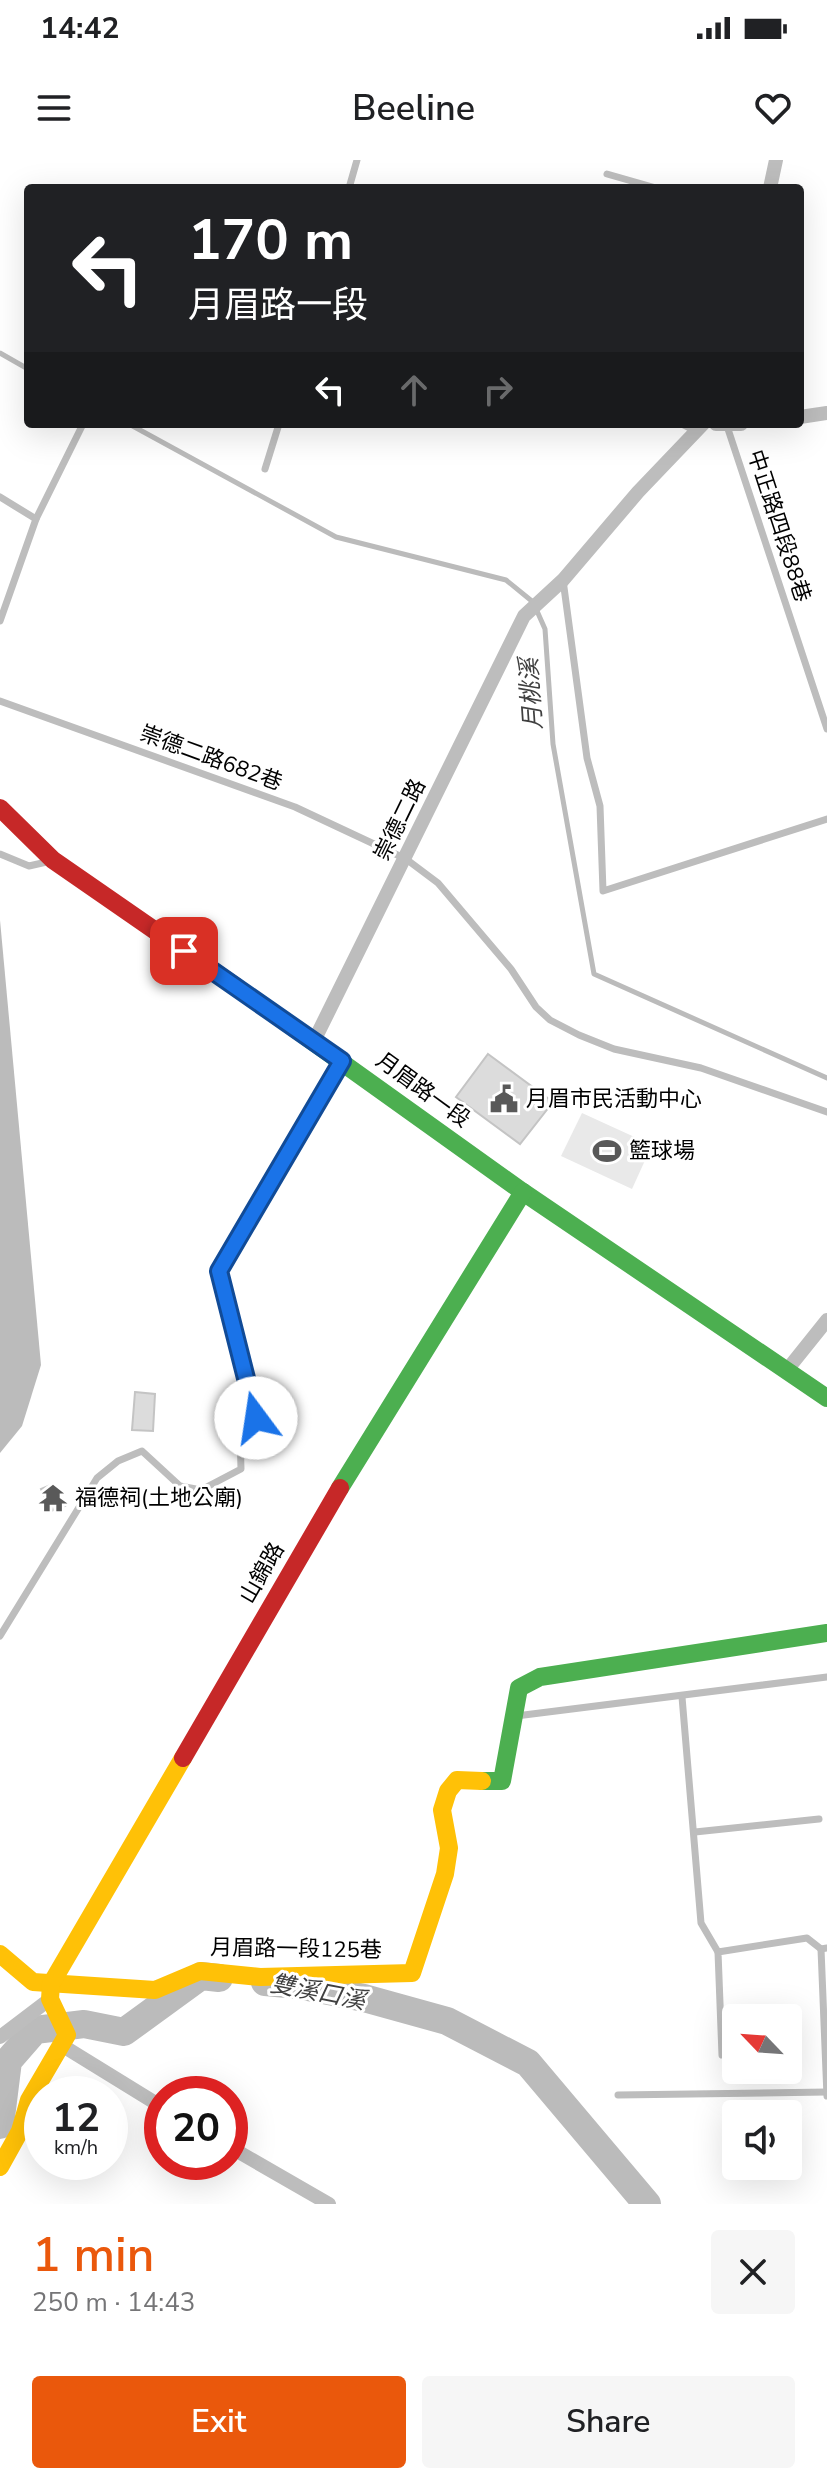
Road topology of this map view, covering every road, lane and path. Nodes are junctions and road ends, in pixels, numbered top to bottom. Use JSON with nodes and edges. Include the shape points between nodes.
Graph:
{"nodes":[{"id":1,"x":357,"y":160,"type":"edge"},
{"id":2,"x":776,"y":160,"type":"edge"},
{"id":3,"x":607,"y":174,"type":"dead end"},
{"id":4,"x":350,"y":184,"type":"edge"},
{"id":5,"x":642,"y":184,"type":"edge"},
{"id":6,"x":771,"y":184,"type":"edge"},
{"id":7,"x":827,"y":413,"type":"edge"},
{"id":8,"x":804,"y":416,"type":"edge"},
{"id":9,"x":81,"y":428,"type":"edge"},
{"id":10,"x":278,"y":428,"type":"edge"},
{"id":11,"x":691,"y":428,"type":"edge"},
{"id":12,"x":729,"y":428,"type":"edge"},
{"id":13,"x":265,"y":469,"type":"dead end"},
{"id":14,"x":0,"y":497,"type":"edge"},
{"id":15,"x":36,"y":519,"type":"junction"},
{"id":16,"x":563,"y":580,"type":"junction"},
{"id":17,"x":0,"y":621,"type":"edge"},
{"id":18,"x":0,"y":701,"type":"edge"},
{"id":19,"x":827,"y":729,"type":"edge"},
{"id":20,"x":0,"y":808,"type":"edge"},
{"id":21,"x":827,"y":819,"type":"edge"},
{"id":22,"x":0,"y":854,"type":"edge"},
{"id":23,"x":406,"y":859,"type":"junction"},
{"id":24,"x":53,"y":860,"type":"junction"},
{"id":25,"x":314,"y":1041,"type":"junction"},
{"id":26,"x":342,"y":1061,"type":"junction"},
{"id":27,"x":827,"y":1112,"type":"edge"},
{"id":28,"x":523,"y":1192,"type":"junction"},
{"id":29,"x":827,"y":1320,"type":"edge"},
{"id":30,"x":787,"y":1370,"type":"junction"},
{"id":31,"x":827,"y":1398,"type":"edge"},
{"id":32,"x":827,"y":1633,"type":"edge"},
{"id":33,"x":0,"y":1636,"type":"edge"},
{"id":34,"x":827,"y":1677,"type":"edge"},
{"id":35,"x":682,"y":1697,"type":"junction"},
{"id":36,"x":514,"y":1716,"type":"junction"},
{"id":37,"x":819,"y":1819,"type":"dead end"},
{"id":38,"x":695,"y":1832,"type":"junction"},
{"id":39,"x":824,"y":1948,"type":"edge"},
{"id":40,"x":718,"y":1952,"type":"junction"},
{"id":41,"x":0,"y":1954,"type":"edge"},
{"id":42,"x":52,"y":1997,"type":"junction"},
{"id":43,"x":0,"y":2037,"type":"edge"},
{"id":44,"x":65,"y":2040,"type":"junction"},
{"id":45,"x":722,"y":2055,"type":"dead end"},
{"id":46,"x":827,"y":2094,"type":"edge"},
{"id":47,"x":144,"y":2095,"type":"edge"},
{"id":48,"x":618,"y":2095,"type":"dead end"},
{"id":49,"x":248,"y":2157,"type":"edge"},
{"id":50,"x":0,"y":2167,"type":"edge"},
{"id":51,"x":329,"y":2204,"type":"edge"}],
"edges":[{"from":1,"to":4,"type":"lane"},
{"from":2,"to":6,"type":"street"},
{"from":3,"to":5,"type":"lane"},
{"from":7,"to":8,"type":"street"},
{"from":9,"to":15,"type":"lane"},
{"from":10,"to":13,"type":"lane"},
{"from":11,"to":16,"type":"street"},
{"from":12,"to":19,"type":"lane","name":"中正路四段88巷"},
{"from":14,"to":15,"type":"lane"},
{"from":15,"to":17,"type":"lane"},
{"from":16,"to":21,"type":"lane","via":[[587,758],[600,806],[603,891]]},
{"from":16,"to":23,"type":"street","name":"崇德二路","via":[[524,616]]},
{"from":18,"to":23,"type":"lane","name":"崇德二路682巷","via":[[295,807]]},
{"from":20,"to":24,"type":"street","name":"月眉路一段"},
{"from":22,"to":24,"type":"lane","via":[[29,866]]},
{"from":23,"to":25,"type":"street","name":"崇德二路"},
{"from":23,"to":27,"type":"lane","name":"崇德二路682巷","via":[[438,883],[550,1020],[614,1049],[701,1068]]},
{"from":24,"to":25,"type":"street","name":"月眉路一段"},
{"from":25,"to":26,"type":"street","name":"月眉路一段"},
{"from":26,"to":28,"type":"street","name":"月眉路一段"},
{"from":26,"to":33,"type":"lane","via":[[219,1271],[256,1418],[240,1433],[241,1469],[201,1490],[180,1486],[142,1451],[118,1461],[97,1478]]},
{"from":28,"to":30,"type":"street","name":"月眉路一段"},
{"from":28,"to":42,"type":"street","name":"山錦路","via":[[346,1478]]},
{"from":29,"to":30,"type":"street"},
{"from":30,"to":31,"type":"street","name":"月眉路一段"},
{"from":32,"to":36,"type":"street","name":"月眉路一段125巷","via":[[540,1677],[519,1688]]},
{"from":34,"to":35,"type":"lane"},
{"from":35,"to":36,"type":"lane"},
{"from":35,"to":38,"type":"lane"},
{"from":36,"to":42,"type":"street","name":"月眉路一段125巷","via":[[502,1781],[457,1780],[444,1793],[449,1857],[412,1973],[260,1977],[200,1971],[155,1990]]},
{"from":37,"to":38,"type":"lane"},
{"from":38,"to":40,"type":"lane","via":[[701,1923]]},
{"from":39,"to":40,"type":"lane","via":[[807,1938]]},
{"from":39,"to":46,"type":"lane"},
{"from":40,"to":45,"type":"lane"},
{"from":41,"to":42,"type":"street"},
{"from":42,"to":43,"type":"street","name":"山錦路"},
{"from":42,"to":44,"type":"street"},
{"from":44,"to":47,"type":"street"},
{"from":44,"to":50,"type":"street","via":[[29,2100],[20,2131]]},
{"from":46,"to":48,"type":"lane"},
{"from":49,"to":51,"type":"street"}]}
